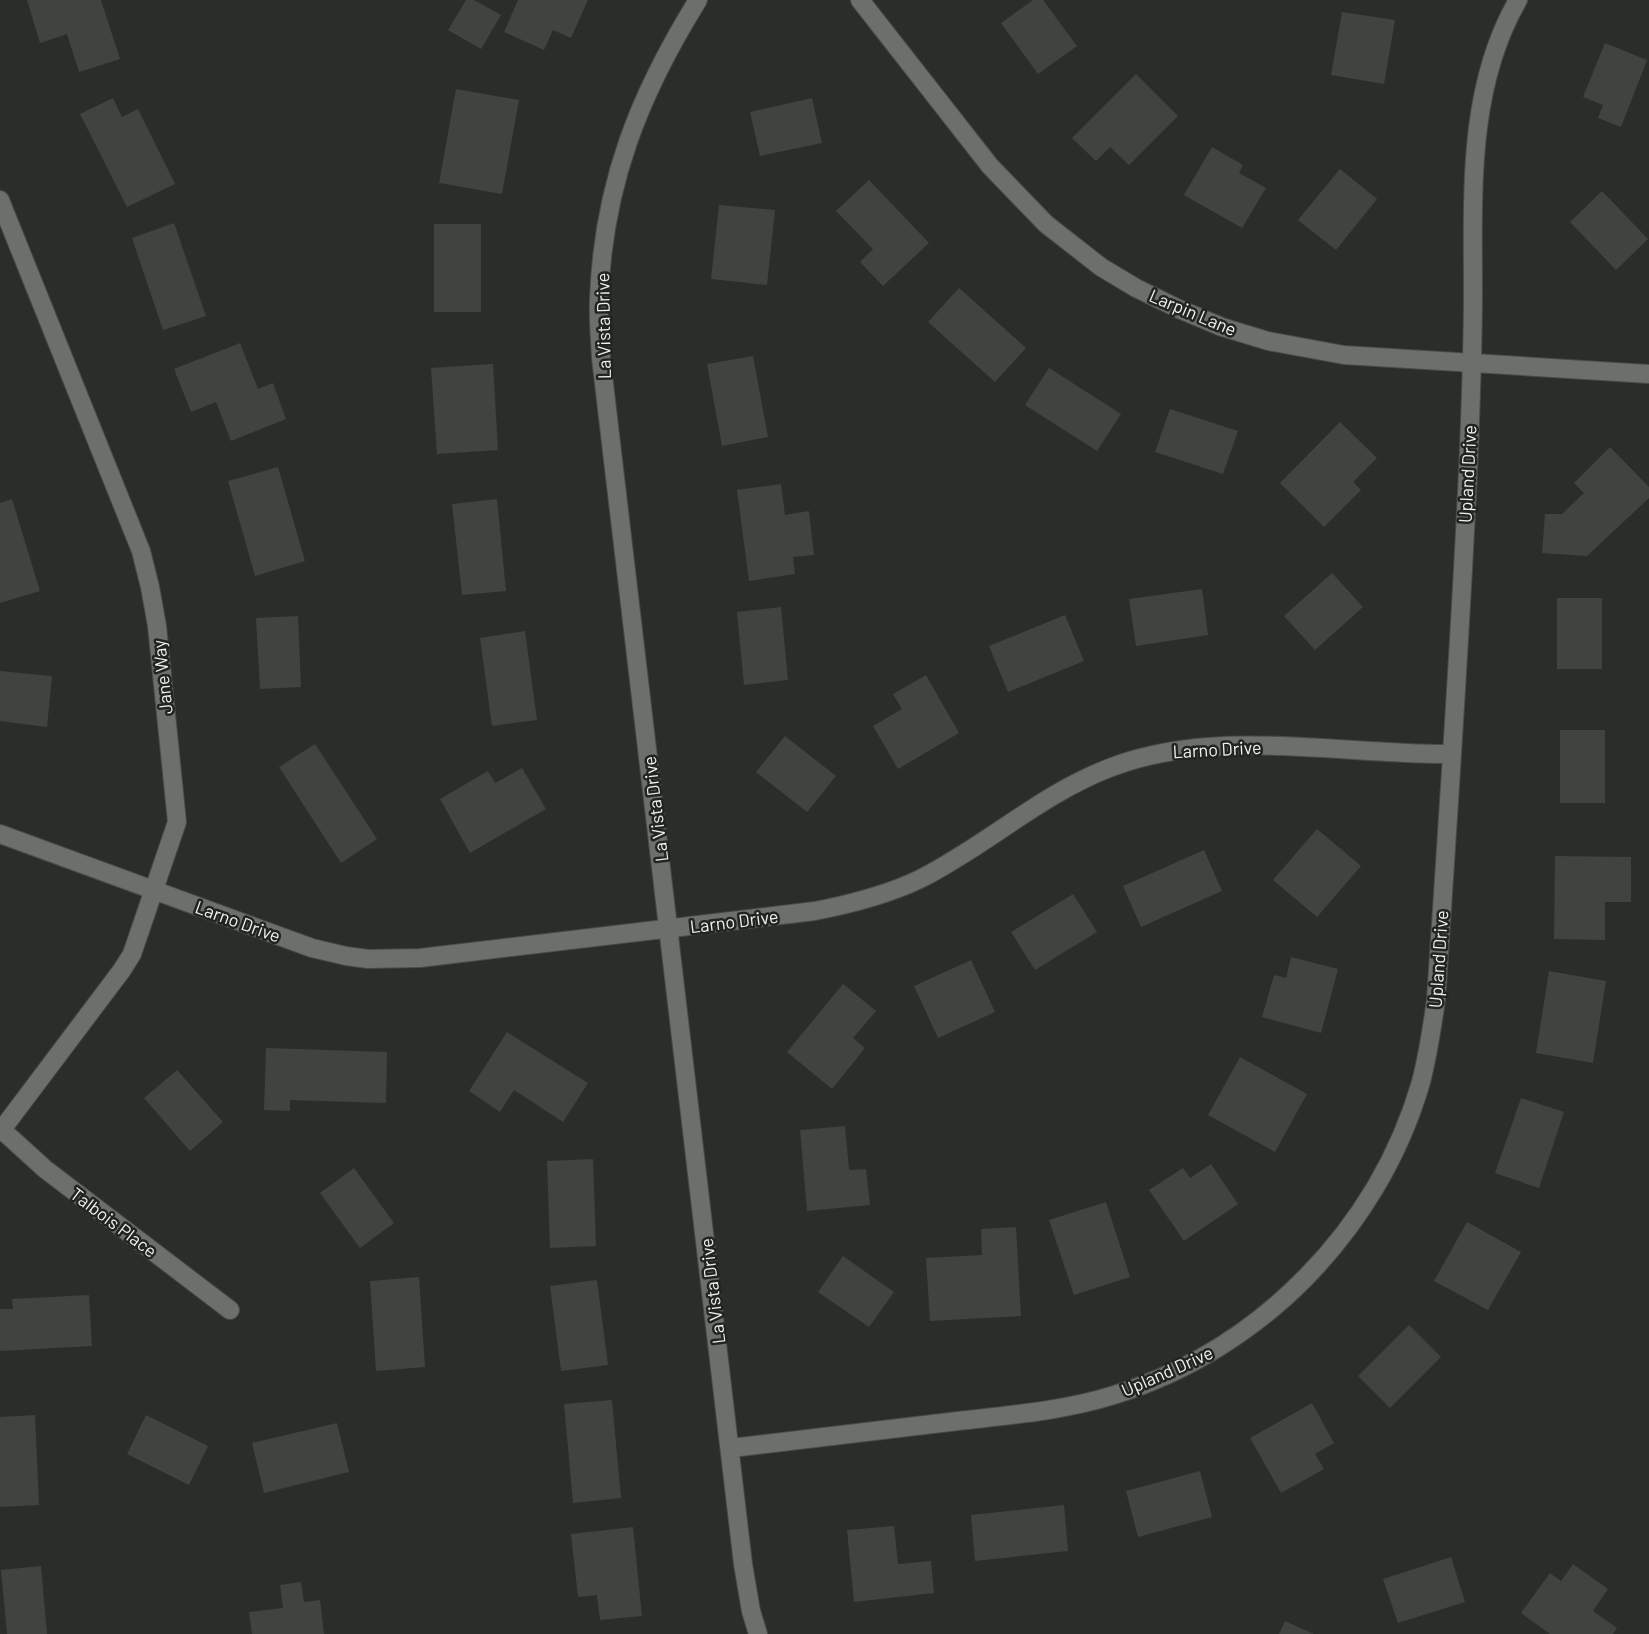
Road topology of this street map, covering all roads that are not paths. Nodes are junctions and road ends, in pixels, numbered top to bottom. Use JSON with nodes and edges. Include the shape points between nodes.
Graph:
{"nodes":[{"id":1,"x":698,"y":0,"type":"edge"},
{"id":2,"x":860,"y":0,"type":"edge"},
{"id":3,"x":1518,"y":0,"type":"edge"},
{"id":4,"x":0,"y":200,"type":"edge"},
{"id":5,"x":1473,"y":363,"type":"junction"},
{"id":6,"x":1649,"y":374,"type":"edge"},
{"id":7,"x":1451,"y":754,"type":"junction"},
{"id":8,"x":0,"y":834,"type":"edge"},
{"id":9,"x":153,"y":890,"type":"junction"},
{"id":10,"x":669,"y":929,"type":"junction"},
{"id":11,"x":1,"y":1131,"type":"edge"},
{"id":12,"x":230,"y":1310,"type":"dead end"},
{"id":13,"x":731,"y":1448,"type":"junction"},
{"id":14,"x":758,"y":1634,"type":"edge"}],
"edges":[{"from":1,"to":10,"type":"street","name":"La Vista Drive","via":[[650,86],[626,146],[607,225],[599,300],[601,358]]},
{"from":2,"to":5,"type":"street","name":"Larpin Lane","via":[[990,166],[1046,224],[1101,267],[1136,288],[1222,327],[1268,341],[1344,355]]},
{"from":3,"to":5,"type":"street","name":"Upland Drive","via":[[1501,36],[1479,116],[1473,175]]},
{"from":4,"to":9,"type":"street","name":"Jane Way","via":[[141,551],[150,587],[177,822]]},
{"from":5,"to":6,"type":"street","name":"Larpin Lane"},
{"from":5,"to":7,"type":"street","name":"Upland Drive"},
{"from":7,"to":10,"type":"street","name":"Larno Drive","via":[[1233,745],[1158,753],[1113,766],[1070,785],[944,866],[856,903]]},
{"from":7,"to":13,"type":"street","name":"Upland Drive","via":[[1436,1000],[1420,1084],[1400,1140],[1371,1194],[1337,1244],[1296,1288],[1255,1324],[1210,1354],[1113,1396],[1048,1410]]},
{"from":8,"to":9,"type":"street","name":"Larno Drive"},
{"from":9,"to":10,"type":"street","name":"Larno Drive","via":[[312,948],[368,959],[420,958]]},
{"from":9,"to":11,"type":"street","name":"Jane Way","via":[[123,970]]},
{"from":10,"to":13,"type":"street","name":"La Vista Drive"},
{"from":11,"to":12,"type":"street","name":"Talbois Place"},
{"from":13,"to":14,"type":"street","name":"La Vista Drive","via":[[743,1564]]}]}
